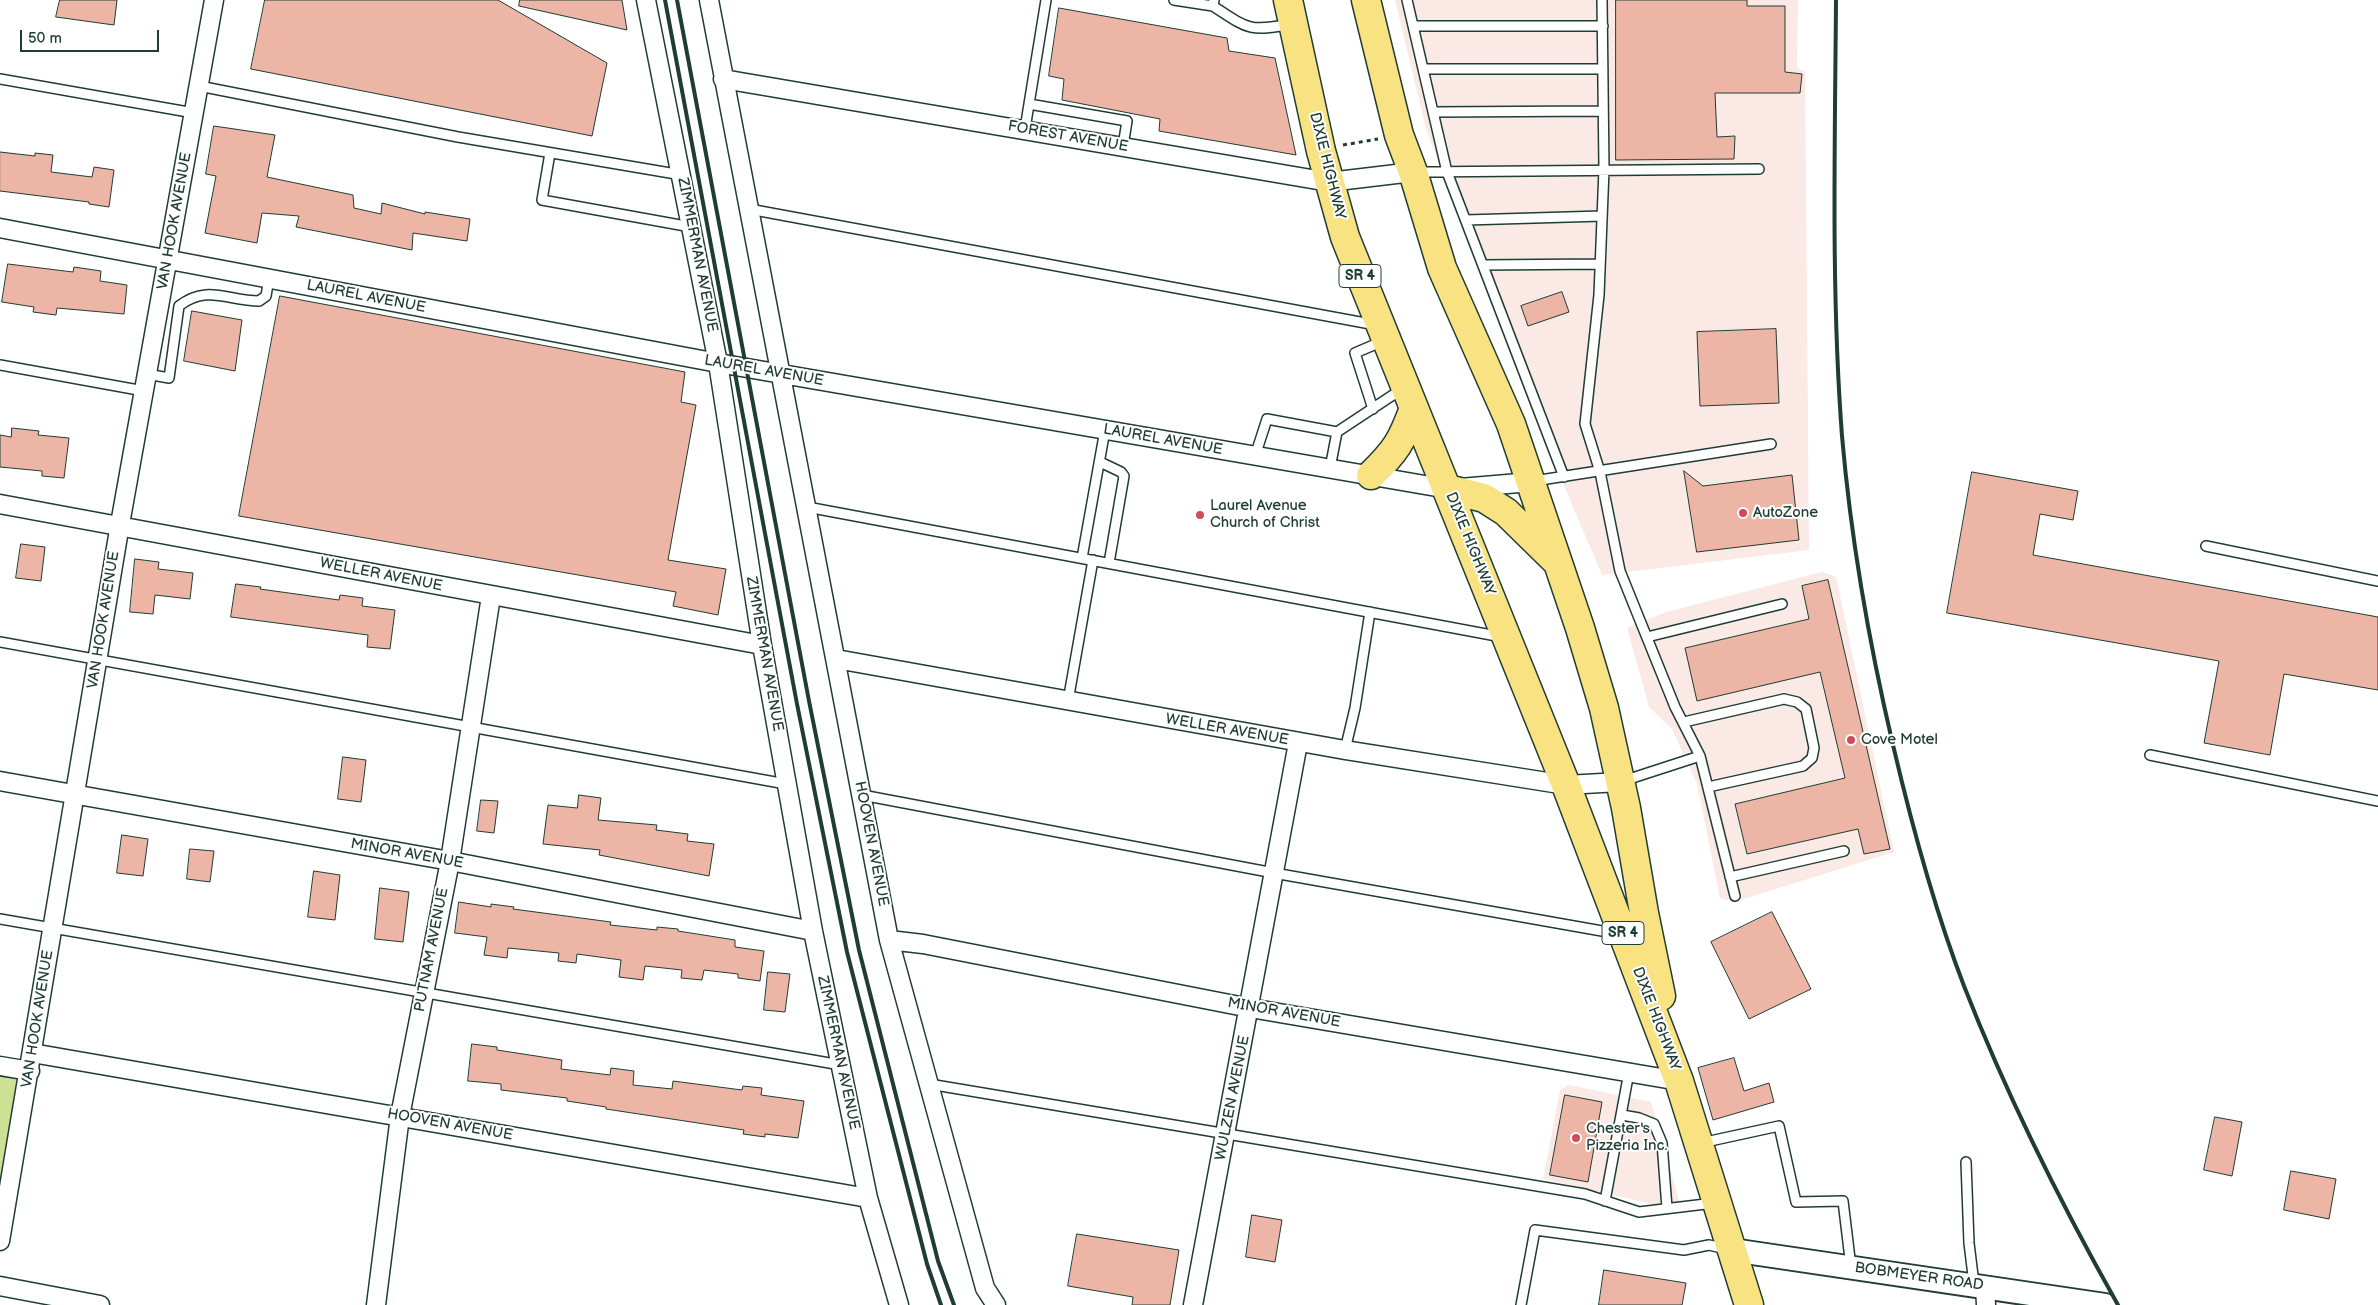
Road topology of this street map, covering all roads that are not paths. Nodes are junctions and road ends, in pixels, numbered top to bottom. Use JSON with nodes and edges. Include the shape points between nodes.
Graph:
{"nodes":[{"id":1,"x":214,"y":0,"type":"edge"},
{"id":2,"x":646,"y":0,"type":"edge"},
{"id":3,"x":709,"y":0,"type":"edge"},
{"id":4,"x":1046,"y":0,"type":"edge"},
{"id":5,"x":1174,"y":0,"type":"edge"},
{"id":6,"x":1366,"y":0,"type":"edge"},
{"id":7,"x":1407,"y":0,"type":"edge"},
{"id":8,"x":1602,"y":0,"type":"edge"},
{"id":9,"x":1213,"y":3,"type":"edge"},
{"id":10,"x":1290,"y":12,"type":"edge"},
{"id":11,"x":1413,"y":26,"type":"junction"},
{"id":12,"x":1603,"y":26,"type":"junction"},
{"id":13,"x":1423,"y":69,"type":"junction"},
{"id":14,"x":1603,"y":69,"type":"junction"},
{"id":15,"x":0,"y":79,"type":"edge"},
{"id":16,"x":723,"y":79,"type":"junction"},
{"id":17,"x":199,"y":86,"type":"junction"},
{"id":18,"x":1029,"y":104,"type":"junction"},
{"id":19,"x":1603,"y":111,"type":"junction"},
{"id":20,"x":1433,"y":112,"type":"junction"},
{"id":21,"x":194,"y":113,"type":"junction"},
{"id":22,"x":1024,"y":129,"type":"junction"},
{"id":23,"x":1123,"y":146,"type":"junction"},
{"id":24,"x":550,"y":153,"type":"junction"},
{"id":25,"x":1604,"y":169,"type":"junction"},
{"id":26,"x":1759,"y":169,"type":"dead end"},
{"id":27,"x":1413,"y":172,"type":"junction"},
{"id":28,"x":1447,"y":172,"type":"junction"},
{"id":29,"x":682,"y":175,"type":"junction"},
{"id":30,"x":1329,"y":182,"type":"junction"},
{"id":31,"x":749,"y":209,"type":"junction"},
{"id":32,"x":1602,"y":216,"type":"junction"},
{"id":33,"x":1466,"y":220,"type":"junction"},
{"id":34,"x":692,"y":227,"type":"junction"},
{"id":35,"x":0,"y":228,"type":"edge"},
{"id":36,"x":168,"y":259,"type":"junction"},
{"id":37,"x":1600,"y":264,"type":"junction"},
{"id":38,"x":1483,"y":265,"type":"junction"},
{"id":39,"x":269,"y":278,"type":"junction"},
{"id":40,"x":1383,"y":333,"type":"junction"},
{"id":41,"x":718,"y":363,"type":"junction"},
{"id":42,"x":0,"y":365,"type":"edge"},
{"id":43,"x":147,"y":374,"type":"junction"},
{"id":44,"x":781,"y":374,"type":"junction"},
{"id":45,"x":144,"y":391,"type":"junction"},
{"id":46,"x":1410,"y":397,"type":"junction"},
{"id":47,"x":1372,"y":409,"type":"junction"},
{"id":48,"x":1106,"y":430,"type":"junction"},
{"id":49,"x":1337,"y":432,"type":"junction"},
{"id":50,"x":1771,"y":444,"type":"dead end"},
{"id":51,"x":1255,"y":456,"type":"junction"},
{"id":52,"x":1100,"y":462,"type":"junction"},
{"id":53,"x":1330,"y":468,"type":"junction"},
{"id":54,"x":1600,"y":472,"type":"junction"},
{"id":55,"x":1371,"y":476,"type":"junction"},
{"id":56,"x":1564,"y":477,"type":"junction"},
{"id":57,"x":1531,"y":482,"type":"junction"},
{"id":58,"x":1448,"y":489,"type":"junction"},
{"id":59,"x":0,"y":504,"type":"edge"},
{"id":60,"x":807,"y":507,"type":"junction"},
{"id":61,"x":120,"y":524,"type":"junction"},
{"id":62,"x":2206,"y":546,"type":"dead end"},
{"id":63,"x":1082,"y":558,"type":"junction"},
{"id":64,"x":1093,"y":560,"type":"junction"},
{"id":65,"x":1558,"y":563,"type":"junction"},
{"id":66,"x":1109,"y":564,"type":"junction"},
{"id":67,"x":2378,"y":581,"type":"edge"},
{"id":68,"x":491,"y":596,"type":"junction"},
{"id":69,"x":1782,"y":604,"type":"dead end"},
{"id":70,"x":1370,"y":612,"type":"junction"},
{"id":71,"x":1647,"y":636,"type":"junction"},
{"id":72,"x":1508,"y":638,"type":"junction"},
{"id":73,"x":0,"y":642,"type":"edge"},
{"id":74,"x":762,"y":644,"type":"junction"},
{"id":75,"x":836,"y":658,"type":"junction"},
{"id":76,"x":98,"y":660,"type":"junction"},
{"id":77,"x":1068,"y":701,"type":"junction"},
{"id":78,"x":1684,"y":722,"type":"junction"},
{"id":79,"x":471,"y":727,"type":"junction"},
{"id":80,"x":1298,"y":742,"type":"junction"},
{"id":81,"x":1345,"y":750,"type":"junction"},
{"id":82,"x":2150,"y":755,"type":"dead end"},
{"id":83,"x":1700,"y":756,"type":"junction"},
{"id":84,"x":0,"y":781,"type":"edge"},
{"id":85,"x":1620,"y":782,"type":"junction"},
{"id":86,"x":786,"y":784,"type":"junction"},
{"id":87,"x":1566,"y":785,"type":"junction"},
{"id":88,"x":1708,"y":787,"type":"junction"},
{"id":89,"x":76,"y":794,"type":"junction"},
{"id":90,"x":862,"y":795,"type":"junction"},
{"id":91,"x":2378,"y":801,"type":"edge"},
{"id":92,"x":1844,"y":851,"type":"dead end"},
{"id":93,"x":450,"y":861,"type":"junction"},
{"id":94,"x":1274,"y":873,"type":"junction"},
{"id":95,"x":1730,"y":877,"type":"junction"},
{"id":96,"x":1735,"y":896,"type":"dead end"},
{"id":97,"x":0,"y":919,"type":"edge"},
{"id":98,"x":53,"y":929,"type":"junction"},
{"id":99,"x":813,"y":931,"type":"junction"},
{"id":100,"x":1624,"y":935,"type":"junction"},
{"id":101,"x":889,"y":940,"type":"junction"},
{"id":102,"x":424,"y":991,"type":"junction"},
{"id":103,"x":1250,"y":1008,"type":"junction"},
{"id":104,"x":32,"y":1053,"type":"junction"},
{"id":105,"x":840,"y":1065,"type":"junction"},
{"id":106,"x":0,"y":1066,"type":"edge"},
{"id":107,"x":30,"y":1072,"type":"junction"},
{"id":108,"x":1629,"y":1072,"type":"junction"},
{"id":109,"x":1679,"y":1081,"type":"junction"},
{"id":110,"x":929,"y":1084,"type":"junction"},
{"id":111,"x":1622,"y":1115,"type":"junction"},
{"id":112,"x":400,"y":1116,"type":"junction"},
{"id":113,"x":1226,"y":1135,"type":"junction"},
{"id":114,"x":1699,"y":1144,"type":"junction"},
{"id":115,"x":1966,"y":1162,"type":"dead end"},
{"id":116,"x":868,"y":1198,"type":"junction"},
{"id":117,"x":1605,"y":1201,"type":"junction"},
{"id":118,"x":1717,"y":1202,"type":"junction"},
{"id":119,"x":1667,"y":1208,"type":"junction"},
{"id":120,"x":0,"y":1241,"type":"edge"},
{"id":121,"x":1732,"y":1250,"type":"junction"},
{"id":122,"x":1851,"y":1267,"type":"junction"},
{"id":123,"x":0,"y":1286,"type":"edge"},
{"id":124,"x":1982,"y":1292,"type":"edge"},
{"id":125,"x":100,"y":1305,"type":"edge"},
{"id":126,"x":376,"y":1305,"type":"edge"},
{"id":127,"x":899,"y":1305,"type":"edge"},
{"id":128,"x":996,"y":1305,"type":"edge"},
{"id":129,"x":1193,"y":1305,"type":"edge"},
{"id":130,"x":1521,"y":1305,"type":"edge"},
{"id":131,"x":1748,"y":1305,"type":"edge"},
{"id":132,"x":2105,"y":1305,"type":"edge"}],
"edges":[{"from":1,"to":17,"type":"street","name":"VAN HOOK AVENUE"},
{"from":2,"to":29,"type":"street","name":"ZIMMERMAN AVENUE"},
{"from":3,"to":16,"type":"street"},
{"from":4,"to":18,"type":"lane"},
{"from":5,"to":9,"type":"lane"},
{"from":6,"to":27,"type":"main road","name":"DIXIE HIGHWAY","number":"SR 4","via":[[1399,135]]},
{"from":7,"to":11,"type":"lane"},
{"from":8,"to":12,"type":"lane"},
{"from":9,"to":10,"type":"lane","via":[[1251,29],[1266,29]]},
{"from":10,"to":30,"type":"main road","name":"DIXIE HIGHWAY","number":"SR 4"},
{"from":11,"to":12,"type":"lane"},
{"from":11,"to":13,"type":"lane"},
{"from":12,"to":14,"type":"lane"},
{"from":13,"to":14,"type":"lane"},
{"from":13,"to":20,"type":"lane"},
{"from":14,"to":19,"type":"lane"},
{"from":15,"to":21,"type":"lane"},
{"from":16,"to":22,"type":"street","name":"FOREST AVENUE"},
{"from":16,"to":31,"type":"street"},
{"from":17,"to":21,"type":"street","name":"VAN HOOK AVENUE"},
{"from":17,"to":24,"type":"lane"},
{"from":18,"to":22,"type":"lane"},
{"from":18,"to":23,"type":"lane","via":[[1128,121]]},
{"from":19,"to":20,"type":"lane"},
{"from":19,"to":25,"type":"lane"},
{"from":20,"to":28,"type":"lane"},
{"from":21,"to":36,"type":"street","name":"VAN HOOK AVENUE"},
{"from":22,"to":23,"type":"street","name":"FOREST AVENUE"},
{"from":23,"to":30,"type":"street","name":"FOREST AVENUE"},
{"from":24,"to":29,"type":"lane"},
{"from":24,"to":34,"type":"lane","via":[[542,200]]},
{"from":25,"to":26,"type":"lane"},
{"from":25,"to":28,"type":"lane"},
{"from":25,"to":32,"type":"lane"},
{"from":27,"to":28,"type":"lane"},
{"from":27,"to":30,"type":"street","name":"FOREST AVENUE"},
{"from":27,"to":57,"type":"main road","name":"DIXIE HIGHWAY","number":"SR 4","via":[[1442,268],[1511,424]]},
{"from":28,"to":33,"type":"lane"},
{"from":29,"to":34,"type":"street","name":"ZIMMERMAN AVENUE"},
{"from":30,"to":40,"type":"main road","name":"DIXIE HIGHWAY","number":"SR 4","via":[[1345,237]]},
{"from":31,"to":40,"type":"lane"},
{"from":31,"to":44,"type":"street"},
{"from":32,"to":33,"type":"lane"},
{"from":32,"to":37,"type":"lane"},
{"from":33,"to":38,"type":"lane"},
{"from":34,"to":41,"type":"street","name":"ZIMMERMAN AVENUE"},
{"from":35,"to":36,"type":"street","name":"LAUREL AVENUE"},
{"from":36,"to":39,"type":"street","name":"LAUREL AVENUE"},
{"from":36,"to":43,"type":"street","name":"VAN HOOK AVENUE"},
{"from":37,"to":38,"type":"lane"},
{"from":37,"to":54,"type":"lane","via":[[1585,424]]},
{"from":38,"to":56,"type":"lane"},
{"from":39,"to":41,"type":"street","name":"LAUREL AVENUE"},
{"from":39,"to":43,"type":"lane","via":[[266,296],[259,301],[207,294],[189,298],[179,306],[169,378]]},
{"from":40,"to":46,"type":"main road","name":"DIXIE HIGHWAY","number":"SR 4"},
{"from":40,"to":47,"type":"lane","via":[[1355,353]]},
{"from":41,"to":44,"type":"street","name":"LAUREL AVENUE"},
{"from":41,"to":74,"type":"street","name":"ZIMMERMAN AVENUE"},
{"from":42,"to":45,"type":"lane"},
{"from":43,"to":45,"type":"street","name":"VAN HOOK AVENUE"},
{"from":44,"to":48,"type":"street","name":"LAUREL AVENUE"},
{"from":44,"to":60,"type":"street","name":"HOOVEN AVENUE"},
{"from":45,"to":61,"type":"street","name":"VAN HOOK AVENUE"},
{"from":46,"to":47,"type":"lane"},
{"from":46,"to":55,"type":"main road","via":[[1406,431],[1394,452]]},
{"from":46,"to":58,"type":"main road","name":"DIXIE HIGHWAY","number":"SR 4"},
{"from":47,"to":49,"type":"lane"},
{"from":48,"to":51,"type":"street","name":"LAUREL AVENUE"},
{"from":48,"to":52,"type":"lane"},
{"from":49,"to":51,"type":"lane","via":[[1267,419]]},
{"from":49,"to":53,"type":"lane"},
{"from":50,"to":54,"type":"lane"},
{"from":51,"to":53,"type":"street","name":"LAUREL AVENUE"},
{"from":52,"to":63,"type":"lane"},
{"from":52,"to":66,"type":"lane","via":[[1124,476]]},
{"from":53,"to":55,"type":"street","name":"LAUREL AVENUE"},
{"from":54,"to":56,"type":"lane"},
{"from":54,"to":71,"type":"lane","via":[[1620,571]]},
{"from":55,"to":58,"type":"street","name":"LAUREL AVENUE"},
{"from":56,"to":57,"type":"lane"},
{"from":57,"to":58,"type":"street","name":"LAUREL AVENUE"},
{"from":57,"to":65,"type":"main road","name":"DIXIE HIGHWAY","number":"SR 4"},
{"from":58,"to":65,"type":"main road","via":[[1484,498],[1506,512]]},
{"from":58,"to":72,"type":"main road","name":"DIXIE HIGHWAY","number":"SR 4"},
{"from":59,"to":61,"type":"street","name":"WELLER AVENUE"},
{"from":60,"to":63,"type":"lane"},
{"from":60,"to":75,"type":"street","name":"HOOVEN AVENUE"},
{"from":61,"to":68,"type":"street","name":"WELLER AVENUE"},
{"from":61,"to":76,"type":"street","name":"VAN HOOK AVENUE"},
{"from":62,"to":67,"type":"lane"},
{"from":63,"to":64,"type":"lane"},
{"from":64,"to":66,"type":"lane"},
{"from":64,"to":77,"type":"lane"},
{"from":65,"to":85,"type":"main road","name":"DIXIE HIGHWAY","number":"SR 4","via":[[1604,708]]},
{"from":66,"to":70,"type":"lane"},
{"from":68,"to":74,"type":"street","name":"WELLER AVENUE"},
{"from":68,"to":79,"type":"street","name":"PUTNAM AVENUE"},
{"from":69,"to":71,"type":"lane"},
{"from":70,"to":72,"type":"lane"},
{"from":70,"to":81,"type":"lane"},
{"from":71,"to":78,"type":"lane"},
{"from":72,"to":87,"type":"main road","name":"DIXIE HIGHWAY","number":"SR 4"},
{"from":73,"to":76,"type":"lane"},
{"from":74,"to":86,"type":"street","name":"ZIMMERMAN AVENUE"},
{"from":75,"to":77,"type":"street","name":"WELLER AVENUE"},
{"from":75,"to":90,"type":"street","name":"HOOVEN AVENUE"},
{"from":76,"to":79,"type":"lane"},
{"from":76,"to":89,"type":"street","name":"VAN HOOK AVENUE"},
{"from":77,"to":80,"type":"street","name":"WELLER AVENUE"},
{"from":78,"to":83,"type":"lane"},
{"from":78,"to":88,"type":"lane","via":[[1784,699],[1797,702],[1806,709],[1814,748],[1812,758],[1803,766]]},
{"from":79,"to":86,"type":"lane"},
{"from":79,"to":93,"type":"street","name":"PUTNAM AVENUE"},
{"from":80,"to":81,"type":"street","name":"WELLER AVENUE"},
{"from":80,"to":94,"type":"street","name":"WULZEN AVENUE"},
{"from":81,"to":87,"type":"street","name":"WELLER AVENUE"},
{"from":82,"to":91,"type":"lane"},
{"from":83,"to":85,"type":"lane"},
{"from":83,"to":88,"type":"lane"},
{"from":84,"to":89,"type":"street","name":"MINOR AVENUE"},
{"from":85,"to":87,"type":"street","name":"WELLER AVENUE"},
{"from":85,"to":109,"type":"main road","name":"DIXIE HIGHWAY","number":"SR 4"},
{"from":86,"to":99,"type":"street","name":"ZIMMERMAN AVENUE"},
{"from":87,"to":100,"type":"main road","name":"DIXIE HIGHWAY","number":"SR 4"},
{"from":88,"to":95,"type":"lane"},
{"from":89,"to":93,"type":"street","name":"MINOR AVENUE"},
{"from":89,"to":98,"type":"street","name":"VAN HOOK AVENUE"},
{"from":90,"to":94,"type":"lane"},
{"from":90,"to":101,"type":"street","name":"HOOVEN AVENUE"},
{"from":92,"to":95,"type":"lane"},
{"from":93,"to":99,"type":"street","name":"MINOR AVENUE"},
{"from":93,"to":102,"type":"street","name":"PUTNAM AVENUE"},
{"from":94,"to":100,"type":"lane"},
{"from":94,"to":103,"type":"street","name":"WULZEN AVENUE"},
{"from":95,"to":96,"type":"lane"},
{"from":97,"to":98,"type":"lane"},
{"from":98,"to":102,"type":"lane"},
{"from":98,"to":104,"type":"street","name":"VAN HOOK AVENUE"},
{"from":99,"to":105,"type":"street","name":"ZIMMERMAN AVENUE"},
{"from":100,"to":109,"type":"main road","name":"DIXIE HIGHWAY","number":"SR 4"},
{"from":101,"to":103,"type":"street","name":"MINOR AVENUE"},
{"from":101,"to":110,"type":"street","name":"HOOVEN AVENUE"},
{"from":102,"to":105,"type":"lane"},
{"from":102,"to":112,"type":"street","name":"PUTNAM AVENUE"},
{"from":103,"to":108,"type":"street","name":"MINOR AVENUE"},
{"from":103,"to":113,"type":"street","name":"WULZEN AVENUE"},
{"from":104,"to":107,"type":"street","name":"VAN HOOK AVENUE"},
{"from":104,"to":112,"type":"street","name":"HOOVEN AVENUE"},
{"from":105,"to":116,"type":"street","name":"ZIMMERMAN AVENUE"},
{"from":106,"to":107,"type":"street"},
{"from":107,"to":120,"type":"street","name":"VAN HOOK AVENUE"},
{"from":108,"to":109,"type":"street","name":"MINOR AVENUE"},
{"from":108,"to":111,"type":"lane"},
{"from":109,"to":114,"type":"main road","name":"DIXIE HIGHWAY","number":"SR 4"},
{"from":110,"to":113,"type":"lane"},
{"from":110,"to":128,"type":"street","name":"HOOVEN AVENUE","via":[[985,1288]]},
{"from":111,"to":117,"type":"lane"},
{"from":111,"to":119,"type":"lane","via":[[1654,1124],[1662,1143]]},
{"from":112,"to":116,"type":"street","name":"HOOVEN AVENUE"},
{"from":112,"to":126,"type":"street","name":"PUTNAM AVENUE"},
{"from":113,"to":117,"type":"lane","via":[[1585,1194]]},
{"from":113,"to":129,"type":"street","name":"WULZEN AVENUE"},
{"from":114,"to":118,"type":"main road","name":"DIXIE HIGHWAY","number":"SR 4"},
{"from":114,"to":122,"type":"lane","via":[[1779,1126],[1796,1202],[1842,1201]]},
{"from":115,"to":124,"type":"lane","via":[[1969,1243]]},
{"from":116,"to":127,"type":"street","name":"ZIMMERMAN AVENUE"},
{"from":117,"to":119,"type":"lane","via":[[1639,1212]]},
{"from":118,"to":119,"type":"lane"},
{"from":118,"to":121,"type":"main road","name":"DIXIE HIGHWAY","number":"SR 4"},
{"from":121,"to":122,"type":"street","name":"BOBMEYER ROAD"},
{"from":121,"to":130,"type":"lane","via":[[1709,1245],[1684,1250],[1535,1230]]},
{"from":121,"to":131,"type":"main road","name":"DIXIE HIGHWAY","number":"SR 4"},
{"from":122,"to":124,"type":"street","name":"BOBMEYER ROAD"},
{"from":123,"to":125,"type":"street"},
{"from":124,"to":132,"type":"street","name":"BOBMEYER ROAD"}]}
